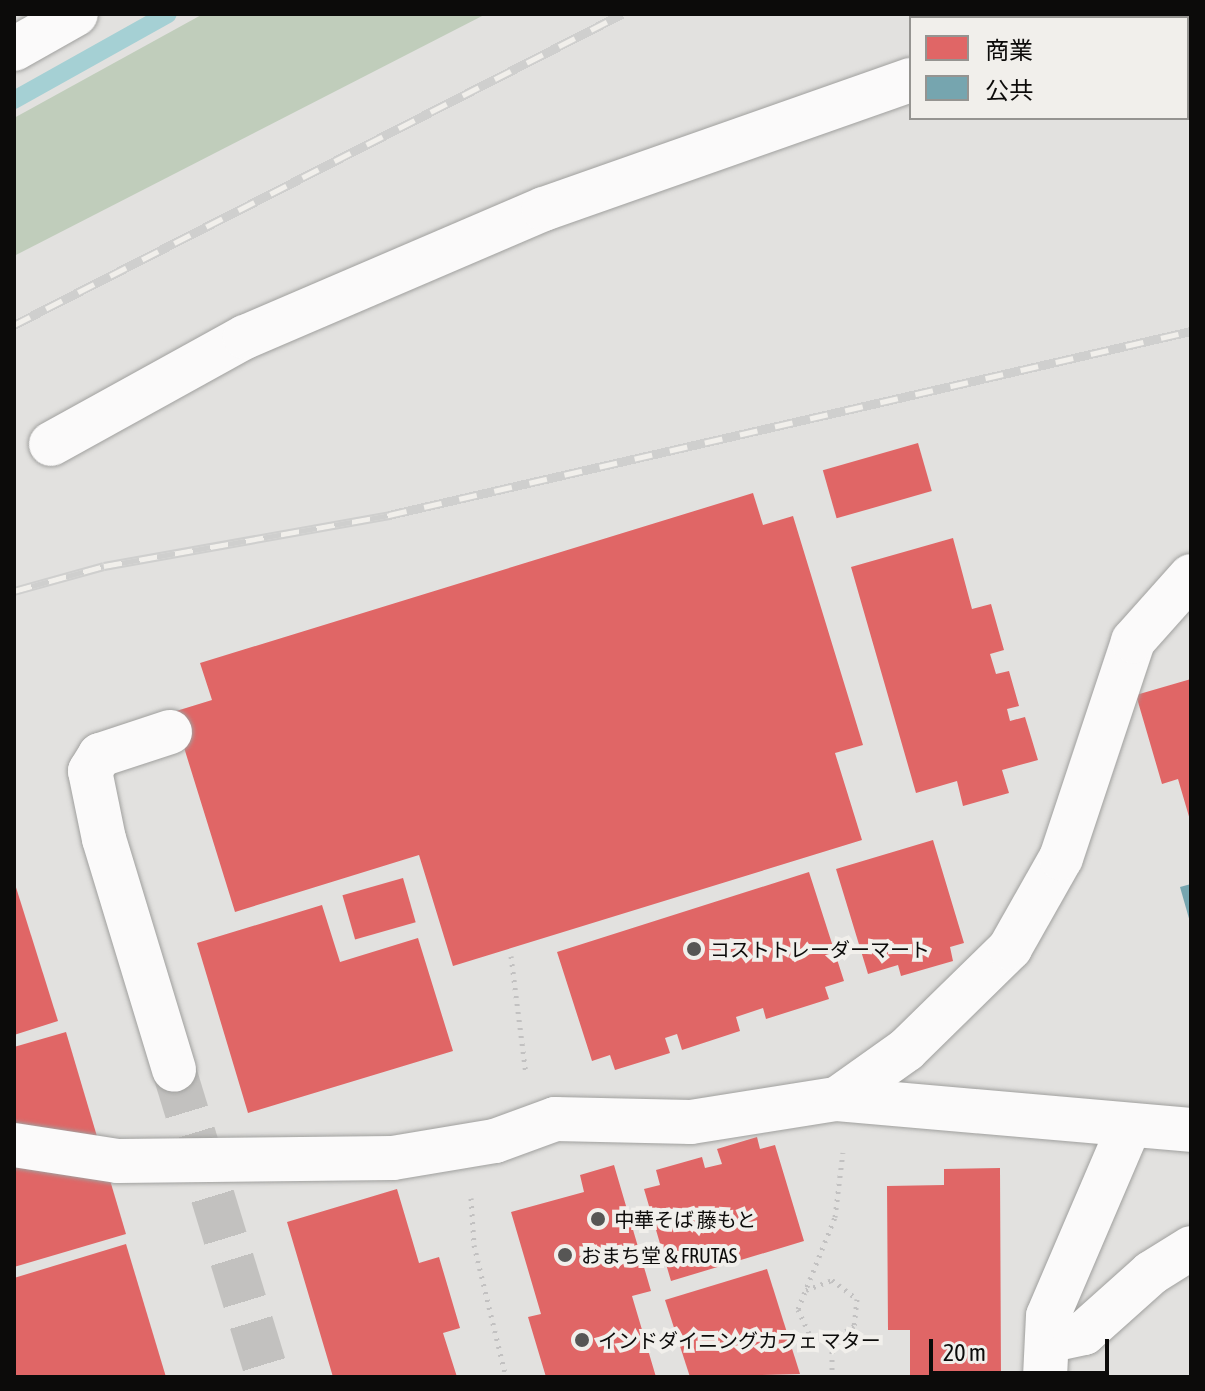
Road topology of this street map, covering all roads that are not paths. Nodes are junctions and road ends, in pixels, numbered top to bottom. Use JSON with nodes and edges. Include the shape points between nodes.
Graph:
{"nodes":[{"id":1,"x":76,"y":14,"type":"edge"},
{"id":2,"x":14,"y":49,"type":"edge"},
{"id":3,"x":909,"y":81,"type":"edge"},
{"id":4,"x":51,"y":444,"type":"dead end"},
{"id":5,"x":1191,"y":576,"type":"edge"},
{"id":6,"x":170,"y":732,"type":"dead end"},
{"id":7,"x":174,"y":1070,"type":"tunnel mouth"},
{"id":8,"x":837,"y":1099,"type":"junction"},
{"id":9,"x":1128,"y":1129,"type":"junction"},
{"id":10,"x":1191,"y":1130,"type":"edge"},
{"id":11,"x":14,"y":1145,"type":"edge"},
{"id":12,"x":1191,"y":1248,"type":"edge"},
{"id":13,"x":1046,"y":1359,"type":"edge"}],
"edges":[{"from":1,"to":2,"type":"street"},
{"from":3,"to":4,"type":"street","via":[[530,215],[245,337]]},
{"from":5,"to":8,"type":"street","via":[[1133,641],[1061,858],[1010,948],[906,1050]]},
{"from":6,"to":7,"type":"street","via":[[100,755],[90,771],[100,825]]},
{"from":8,"to":9,"type":"street"},
{"from":8,"to":11,"type":"street","via":[[691,1122],[609,1117],[542,1124],[468,1145],[393,1158],[118,1161]]},
{"from":9,"to":10,"type":"street"},
{"from":9,"to":13,"type":"street","via":[[1068,1258]]},
{"from":12,"to":13,"type":"street","via":[[1151,1273]]}]}
